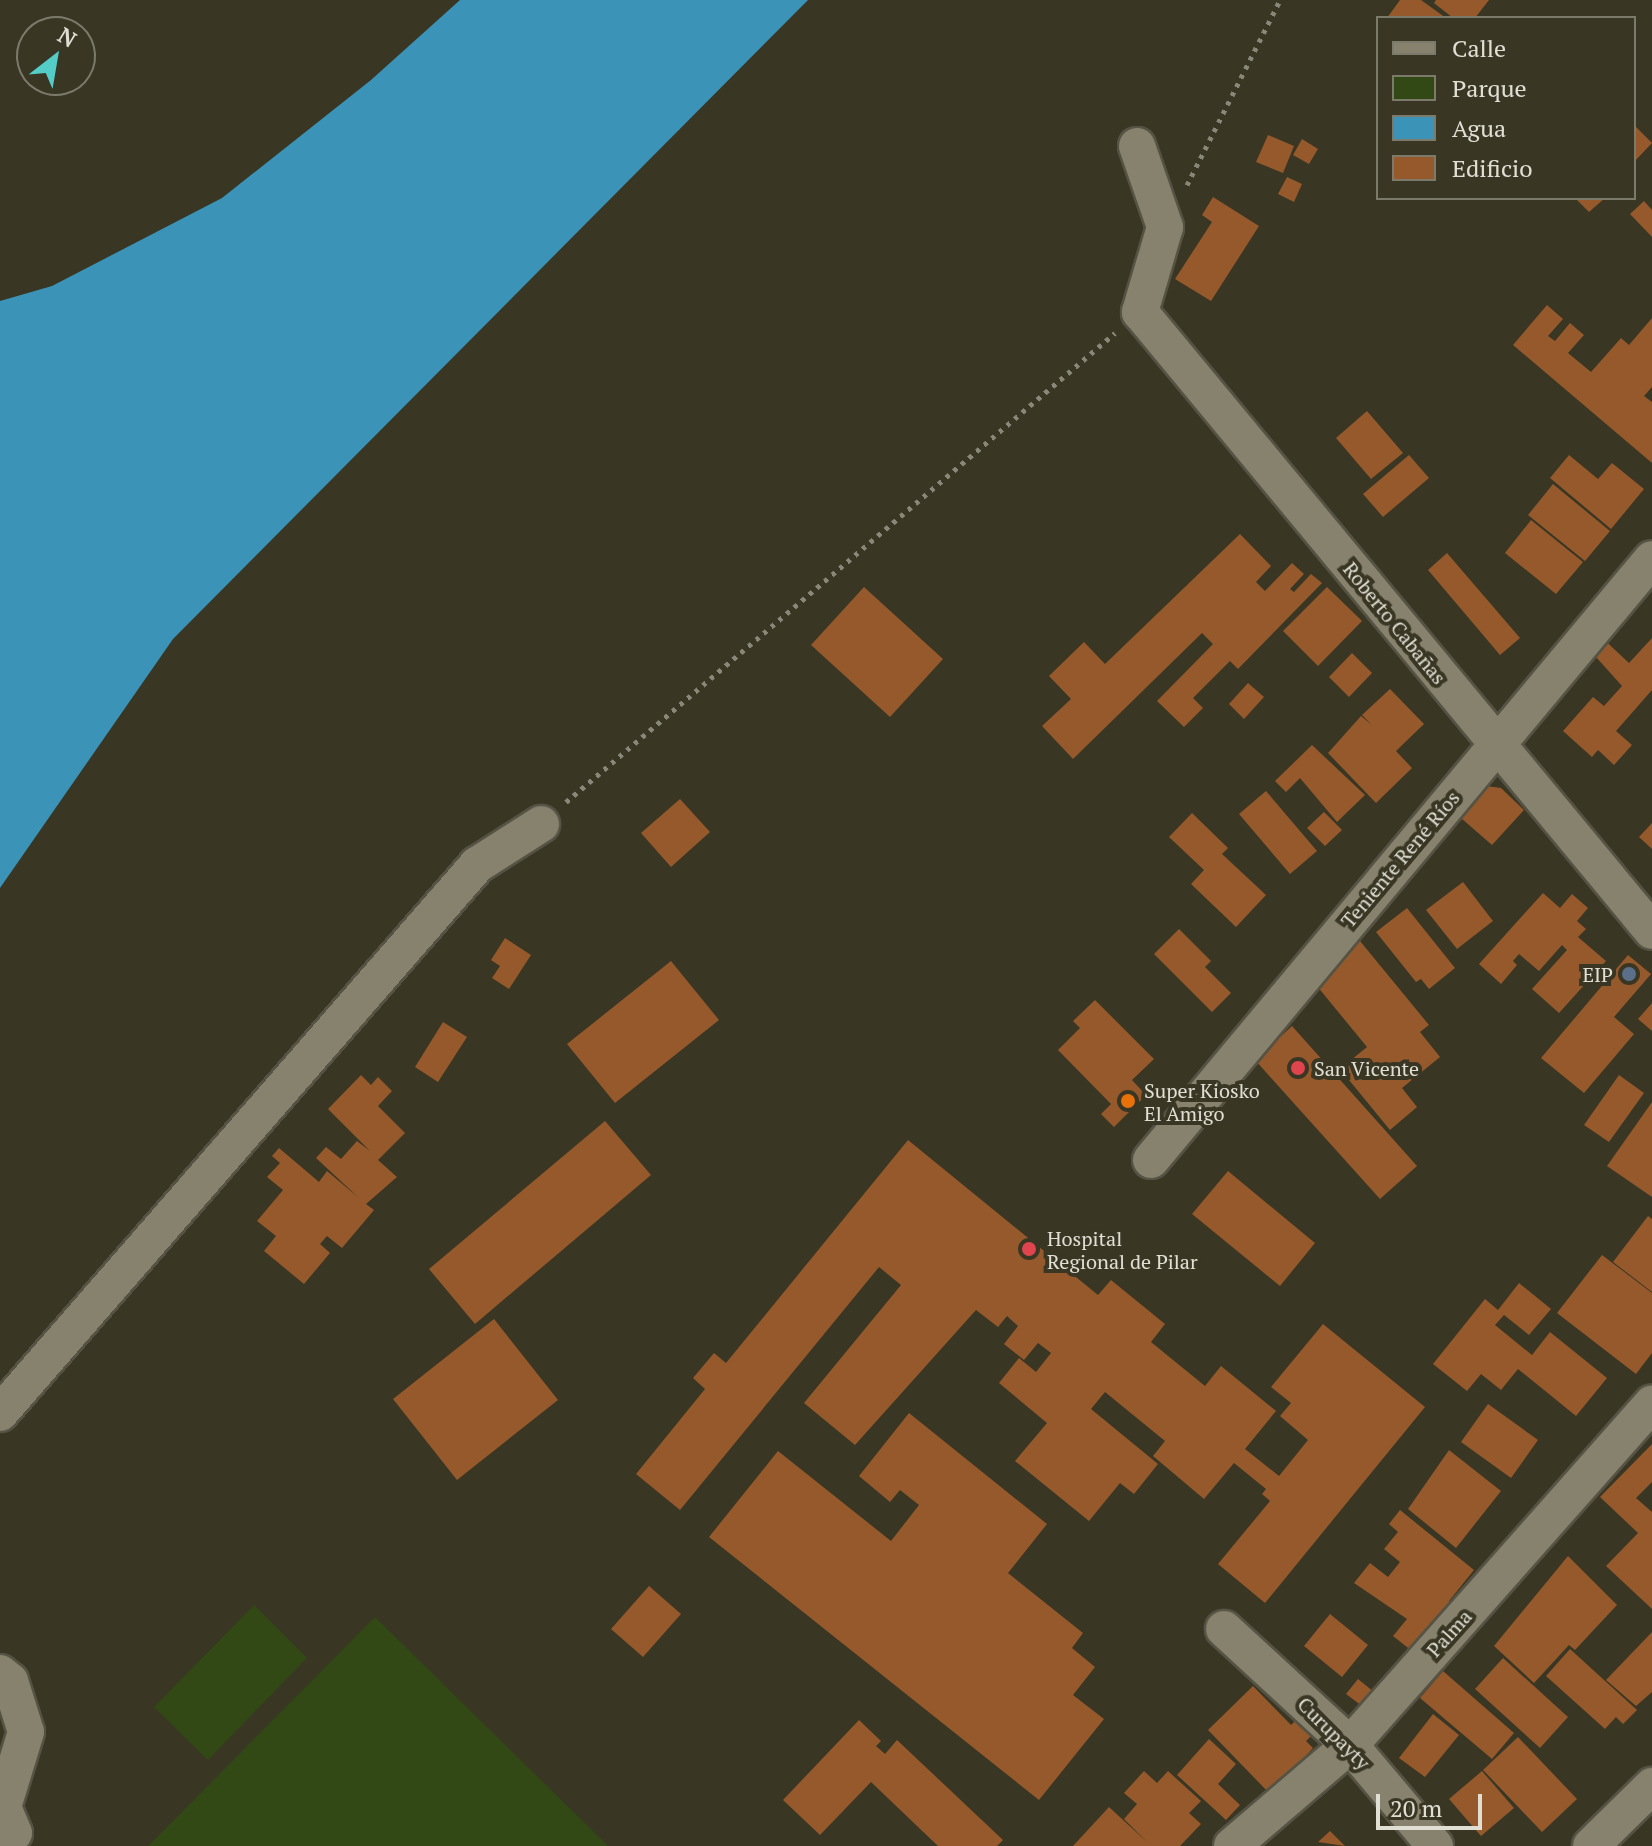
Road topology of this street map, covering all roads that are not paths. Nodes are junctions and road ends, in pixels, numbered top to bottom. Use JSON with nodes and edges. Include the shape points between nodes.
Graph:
{"nodes":[{"id":1,"x":1137,"y":146,"type":"dead end"},
{"id":2,"x":1652,"y":559,"type":"edge"},
{"id":3,"x":1495,"y":745,"type":"junction"},
{"id":4,"x":541,"y":824,"type":"road end"},
{"id":5,"x":1652,"y":931,"type":"edge"},
{"id":6,"x":1151,"y":1160,"type":"dead end"},
{"id":7,"x":1652,"y":1404,"type":"edge"},
{"id":8,"x":0,"y":1413,"type":"edge"},
{"id":9,"x":1224,"y":1629,"type":"dead end"},
{"id":10,"x":0,"y":1673,"type":"edge"},
{"id":11,"x":1350,"y":1745,"type":"junction"},
{"id":12,"x":1652,"y":1786,"type":"edge"},
{"id":13,"x":4,"y":1846,"type":"edge"},
{"id":14,"x":1232,"y":1846,"type":"edge"},
{"id":15,"x":1435,"y":1846,"type":"edge"},
{"id":16,"x":1591,"y":1846,"type":"edge"}],
"edges":[{"from":1,"to":3,"type":"street","name":"Roberto Cabañas","via":[[1165,227],[1140,312]]},
{"from":2,"to":3,"type":"street","name":"Teniente René Ríos"},
{"from":3,"to":5,"type":"street","name":"Roberto Cabañas"},
{"from":3,"to":6,"type":"street","name":"Teniente René Ríos"},
{"from":4,"to":8,"type":"street","via":[[477,865]]},
{"from":7,"to":11,"type":"street","name":"Palma"},
{"from":9,"to":11,"type":"street","name":"Curupayty"},
{"from":10,"to":13,"type":"street","via":[[10,1681],[26,1732],[3,1807],[14,1833]]},
{"from":11,"to":14,"type":"street","name":"Palma"},
{"from":11,"to":15,"type":"street","name":"Curupayty"},
{"from":12,"to":16,"type":"street"}]}
